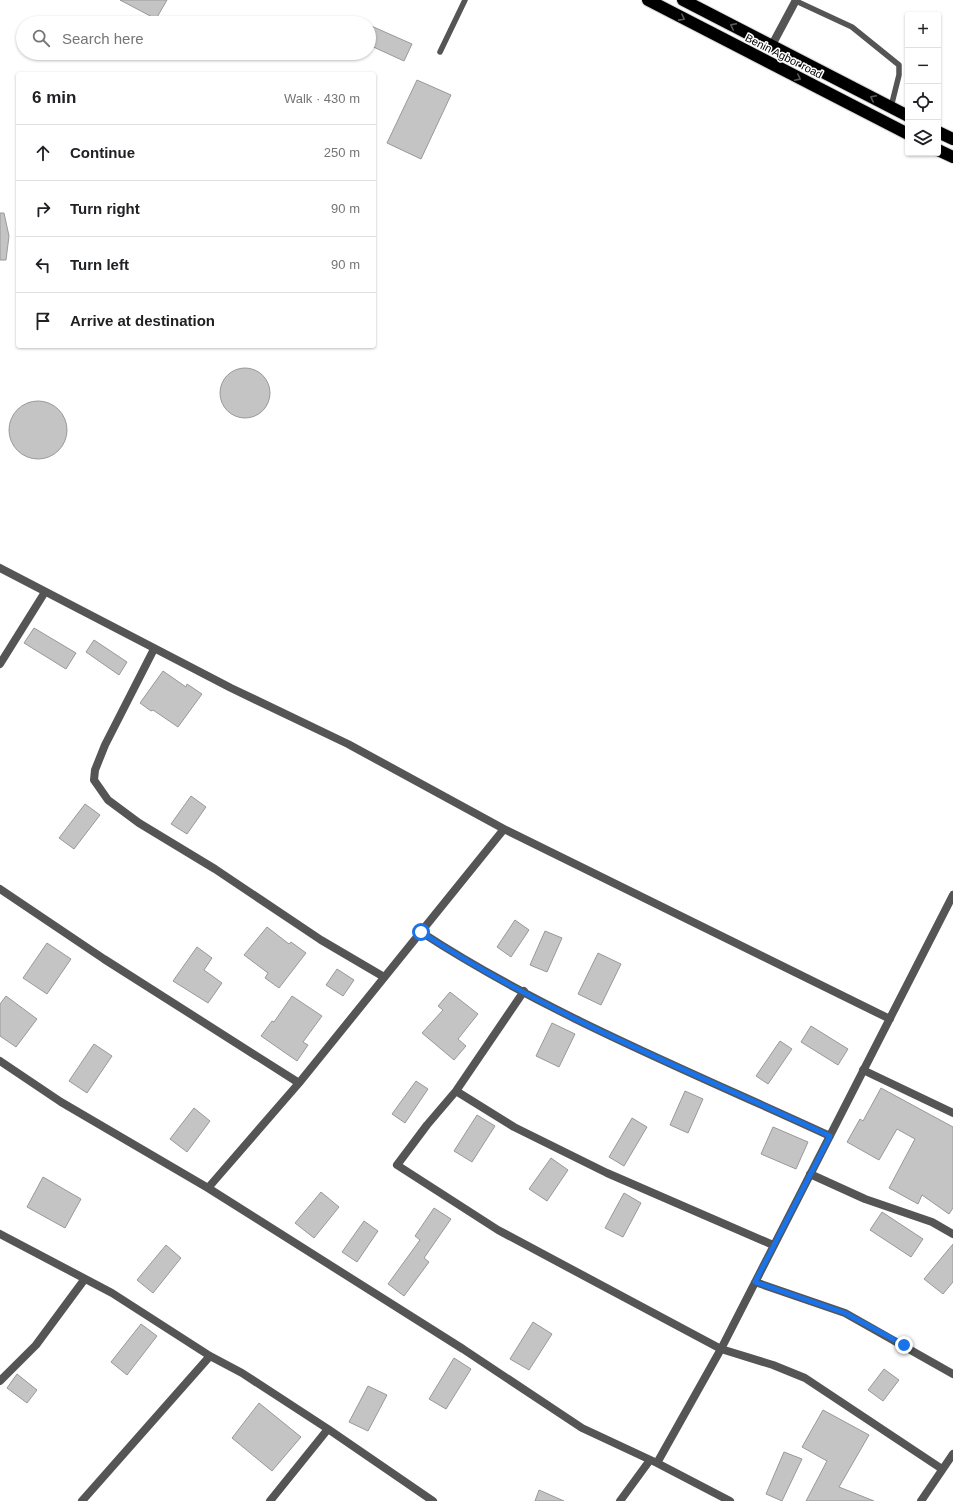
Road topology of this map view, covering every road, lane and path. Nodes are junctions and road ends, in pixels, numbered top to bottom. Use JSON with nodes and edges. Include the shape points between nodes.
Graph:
{"nodes":[{"id":1,"x":465,"y":0,"type":"edge"},
{"id":2,"x":648,"y":0,"type":"edge"},
{"id":3,"x":683,"y":0,"type":"edge"},
{"id":4,"x":796,"y":0,"type":"edge"},
{"id":5,"x":772,"y":45,"type":"junction"},
{"id":6,"x":440,"y":52,"type":"dead end"},
{"id":7,"x":891,"y":107,"type":"junction"},
{"id":8,"x":905,"y":114,"type":"edge"},
{"id":9,"x":905,"y":132,"type":"edge"},
{"id":10,"x":941,"y":134,"type":"edge"},
{"id":11,"x":953,"y":140,"type":"edge"},
{"id":12,"x":941,"y":151,"type":"edge"},
{"id":13,"x":953,"y":157,"type":"edge"},
{"id":14,"x":0,"y":568,"type":"edge"},
{"id":15,"x":45,"y":592,"type":"junction"},
{"id":16,"x":154,"y":649,"type":"junction"},
{"id":17,"x":0,"y":664,"type":"edge"},
{"id":18,"x":504,"y":829,"type":"junction"},
{"id":19,"x":0,"y":889,"type":"edge"},
{"id":20,"x":953,"y":895,"type":"edge"},
{"id":21,"x":421,"y":932,"type":"junction"},
{"id":22,"x":384,"y":977,"type":"junction"},
{"id":23,"x":524,"y":991,"type":"junction"},
{"id":24,"x":890,"y":1019,"type":"junction"},
{"id":25,"x":0,"y":1061,"type":"edge"},
{"id":26,"x":863,"y":1070,"type":"junction"},
{"id":27,"x":299,"y":1083,"type":"junction"},
{"id":28,"x":456,"y":1091,"type":"junction"},
{"id":29,"x":953,"y":1113,"type":"edge"},
{"id":30,"x":830,"y":1136,"type":"junction"},
{"id":31,"x":810,"y":1174,"type":"junction"},
{"id":32,"x":208,"y":1188,"type":"junction"},
{"id":33,"x":0,"y":1234,"type":"edge"},
{"id":34,"x":953,"y":1234,"type":"edge"},
{"id":35,"x":773,"y":1245,"type":"junction"},
{"id":36,"x":84,"y":1280,"type":"junction"},
{"id":37,"x":755,"y":1282,"type":"junction"},
{"id":38,"x":720,"y":1349,"type":"junction"},
{"id":39,"x":210,"y":1356,"type":"junction"},
{"id":40,"x":953,"y":1374,"type":"edge"},
{"id":41,"x":0,"y":1381,"type":"edge"},
{"id":42,"x":328,"y":1429,"type":"junction"},
{"id":43,"x":953,"y":1454,"type":"edge"},
{"id":44,"x":654,"y":1462,"type":"junction"},
{"id":45,"x":942,"y":1469,"type":"junction"},
{"id":46,"x":82,"y":1501,"type":"edge"},
{"id":47,"x":270,"y":1501,"type":"edge"},
{"id":48,"x":434,"y":1501,"type":"edge"},
{"id":49,"x":620,"y":1501,"type":"edge"},
{"id":50,"x":730,"y":1501,"type":"edge"},
{"id":51,"x":921,"y":1501,"type":"edge"}],
"edges":[{"from":1,"to":6,"type":"lane"},
{"from":2,"to":9,"type":"highway","name":"Benin Agbor road","one_way":true},
{"from":5,"to":3,"type":"highway","name":"Benin Agbor road","one_way":true},
{"from":4,"to":5,"type":"street"},
{"from":4,"to":7,"type":"lane","via":[[852,27],[899,65]]},
{"from":7,"to":5,"type":"highway","name":"Benin Agbor road","one_way":true},
{"from":7,"to":8,"type":"highway","name":"Benin Agbor road"},
{"from":10,"to":11,"type":"highway"},
{"from":12,"to":13,"type":"highway"},
{"from":14,"to":15,"type":"street"},
{"from":15,"to":16,"type":"street"},
{"from":15,"to":17,"type":"street"},
{"from":16,"to":18,"type":"street","via":[[348,744]]},
{"from":16,"to":22,"type":"street","via":[[104,745],[95,770],[94,780],[108,800],[139,824],[215,868],[321,940]]},
{"from":18,"to":21,"type":"street"},
{"from":18,"to":24,"type":"street"},
{"from":19,"to":27,"type":"street","via":[[104,959]]},
{"from":20,"to":24,"type":"street"},
{"from":21,"to":22,"type":"street"},
{"from":21,"to":23,"type":"street","via":[[458,956]]},
{"from":22,"to":27,"type":"street"},
{"from":23,"to":28,"type":"street"},
{"from":23,"to":30,"type":"street","via":[[596,1030]]},
{"from":24,"to":26,"type":"street"},
{"from":25,"to":32,"type":"street","via":[[61,1102]]},
{"from":26,"to":29,"type":"street"},
{"from":26,"to":30,"type":"street"},
{"from":27,"to":32,"type":"street"},
{"from":28,"to":35,"type":"street","via":[[514,1127],[600,1169]]},
{"from":28,"to":38,"type":"street","via":[[398,1163],[399,1166],[498,1230]]},
{"from":30,"to":31,"type":"street"},
{"from":31,"to":34,"type":"street","via":[[865,1199],[932,1222]]},
{"from":31,"to":35,"type":"street"},
{"from":32,"to":44,"type":"street","via":[[463,1349],[582,1428]]},
{"from":33,"to":36,"type":"street"},
{"from":35,"to":37,"type":"street"},
{"from":36,"to":39,"type":"street","via":[[112,1293]]},
{"from":36,"to":41,"type":"street","via":[[36,1345]]},
{"from":37,"to":38,"type":"street"},
{"from":37,"to":40,"type":"street","via":[[845,1313]]},
{"from":38,"to":44,"type":"street"},
{"from":38,"to":45,"type":"street","via":[[805,1378]]},
{"from":39,"to":42,"type":"street","via":[[242,1373]]},
{"from":39,"to":46,"type":"street"},
{"from":42,"to":47,"type":"street"},
{"from":42,"to":48,"type":"street"},
{"from":43,"to":45,"type":"street"},
{"from":44,"to":49,"type":"street"},
{"from":44,"to":50,"type":"street"},
{"from":45,"to":51,"type":"street"}]}
